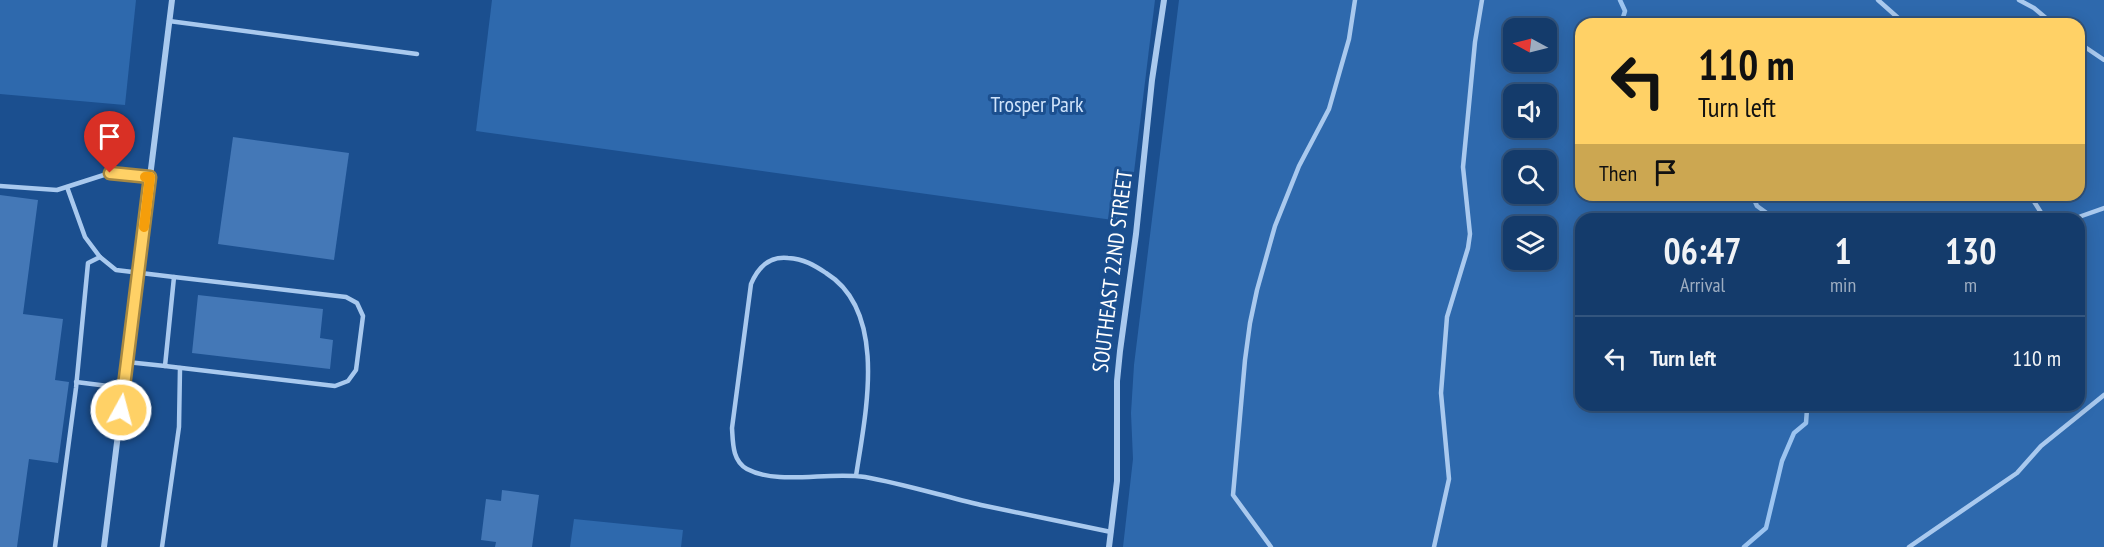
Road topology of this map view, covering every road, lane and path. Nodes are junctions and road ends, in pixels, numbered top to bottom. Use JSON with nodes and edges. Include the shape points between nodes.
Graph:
{"nodes":[{"id":1,"x":172,"y":0,"type":"edge"},
{"id":2,"x":1164,"y":0,"type":"edge"},
{"id":3,"x":1355,"y":0,"type":"edge"},
{"id":4,"x":1482,"y":0,"type":"edge"},
{"id":5,"x":1878,"y":0,"type":"edge"},
{"id":6,"x":2019,"y":0,"type":"edge"},
{"id":7,"x":1898,"y":18,"type":"edge"},
{"id":8,"x":2046,"y":18,"type":"edge"},
{"id":9,"x":169,"y":21,"type":"junction"},
{"id":10,"x":2085,"y":47,"type":"edge"},
{"id":11,"x":417,"y":54,"type":"dead end"},
{"id":12,"x":2104,"y":60,"type":"edge"},
{"id":13,"x":150,"y":177,"type":"junction"},
{"id":14,"x":0,"y":186,"type":"edge"},
{"id":15,"x":67,"y":187,"type":"junction"},
{"id":16,"x":2104,"y":208,"type":"edge"},
{"id":17,"x":2085,"y":215,"type":"edge"},
{"id":18,"x":100,"y":257,"type":"junction"},
{"id":19,"x":138,"y":273,"type":"junction"},
{"id":20,"x":174,"y":277,"type":"junction"},
{"id":21,"x":127,"y":362,"type":"junction"},
{"id":22,"x":165,"y":366,"type":"junction"},
{"id":23,"x":180,"y":368,"type":"junction"},
{"id":24,"x":76,"y":382,"type":"junction"},
{"id":25,"x":124,"y":388,"type":"junction"},
{"id":26,"x":2104,"y":395,"type":"edge"},
{"id":27,"x":2085,"y":410,"type":"edge"},
{"id":28,"x":2084,"y":411,"type":"edge"},
{"id":29,"x":856,"y":476,"type":"junction"},
{"id":30,"x":1111,"y":532,"type":"junction"},
{"id":31,"x":56,"y":547,"type":"edge"},
{"id":32,"x":104,"y":547,"type":"edge"},
{"id":33,"x":162,"y":547,"type":"edge"},
{"id":34,"x":1109,"y":547,"type":"edge"},
{"id":35,"x":1271,"y":547,"type":"edge"},
{"id":36,"x":1434,"y":547,"type":"edge"},
{"id":37,"x":1909,"y":547,"type":"edge"}],
"edges":[{"from":1,"to":9,"type":"street"},
{"from":2,"to":30,"type":"street","name":"SOUTHEAST 22ND STREET","via":[[1120,351],[1118,481]]},
{"from":3,"to":35,"type":"lane","via":[[1329,110],[1299,166],[1275,226],[1250,323],[1233,495]]},
{"from":4,"to":36,"type":"lane","via":[[1463,167],[1470,234],[1447,317],[1441,393],[1449,479]]},
{"from":5,"to":7,"type":"lane"},
{"from":6,"to":8,"type":"lane"},
{"from":9,"to":11,"type":"lane"},
{"from":9,"to":13,"type":"street"},
{"from":10,"to":12,"type":"lane"},
{"from":13,"to":15,"type":"lane","via":[[110,173]]},
{"from":13,"to":19,"type":"street"},
{"from":14,"to":15,"type":"lane","via":[[57,190]]},
{"from":15,"to":18,"type":"lane","via":[[85,237]]},
{"from":16,"to":17,"type":"lane"},
{"from":18,"to":19,"type":"lane","via":[[116,270]]},
{"from":18,"to":24,"type":"lane","via":[[88,263]]},
{"from":19,"to":20,"type":"lane"},
{"from":19,"to":21,"type":"street"},
{"from":20,"to":22,"type":"lane"},
{"from":20,"to":23,"type":"lane","via":[[346,297],[357,303],[363,316],[356,370],[348,381],[335,386]]},
{"from":21,"to":22,"type":"lane"},
{"from":21,"to":25,"type":"street"},
{"from":22,"to":23,"type":"lane"},
{"from":23,"to":33,"type":"lane","via":[[179,428]]},
{"from":24,"to":25,"type":"lane"},
{"from":24,"to":31,"type":"lane"},
{"from":25,"to":32,"type":"street"},
{"from":26,"to":27,"type":"lane"},
{"from":28,"to":37,"type":"lane","via":[[2041,446],[2017,473]]},
{"from":29,"to":29,"type":"lane","via":[[868,381],[867,346],[859,316],[834,278],[802,259],[770,259],[751,284],[732,428],[733,451],[744,467],[759,474]]},
{"from":29,"to":30,"type":"lane"},
{"from":30,"to":34,"type":"street","name":"SOUTHEAST 22ND STREET"}]}
